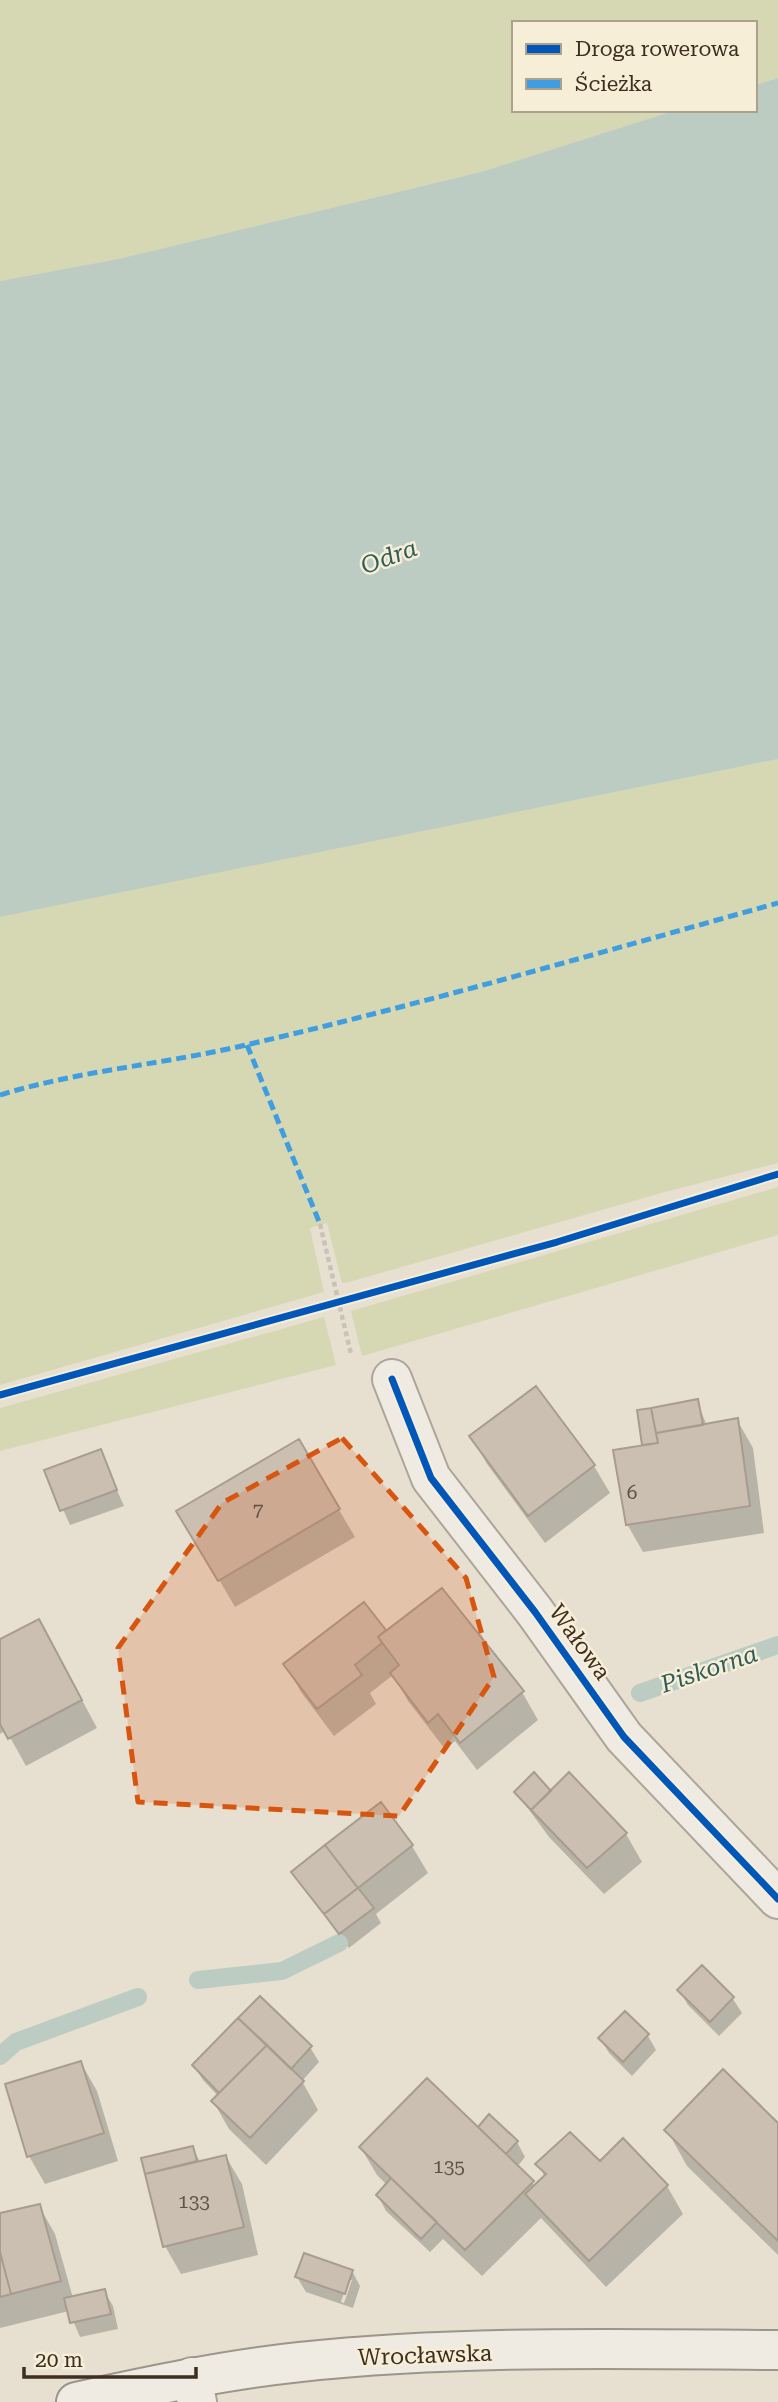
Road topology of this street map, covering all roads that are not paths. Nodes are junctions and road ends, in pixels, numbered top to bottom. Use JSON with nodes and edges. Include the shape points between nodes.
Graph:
{"nodes":[{"id":1,"x":392,"y":1379,"type":"dead end"},
{"id":2,"x":778,"y":1899,"type":"edge"},
{"id":3,"x":778,"y":2350,"type":"edge"},
{"id":4,"x":194,"y":2390,"type":"edge"},
{"id":5,"x":76,"y":2402,"type":"edge"}],
"edges":[{"from":1,"to":2,"type":"main road","name":"Wałowa","via":[[431,1478],[624,1737]]},
{"from":3,"to":4,"type":"main road","name":"Wrocławska","via":[[423,2353],[300,2362]]},
{"from":4,"to":5,"type":"main road","name":"Wrocławska"}]}
